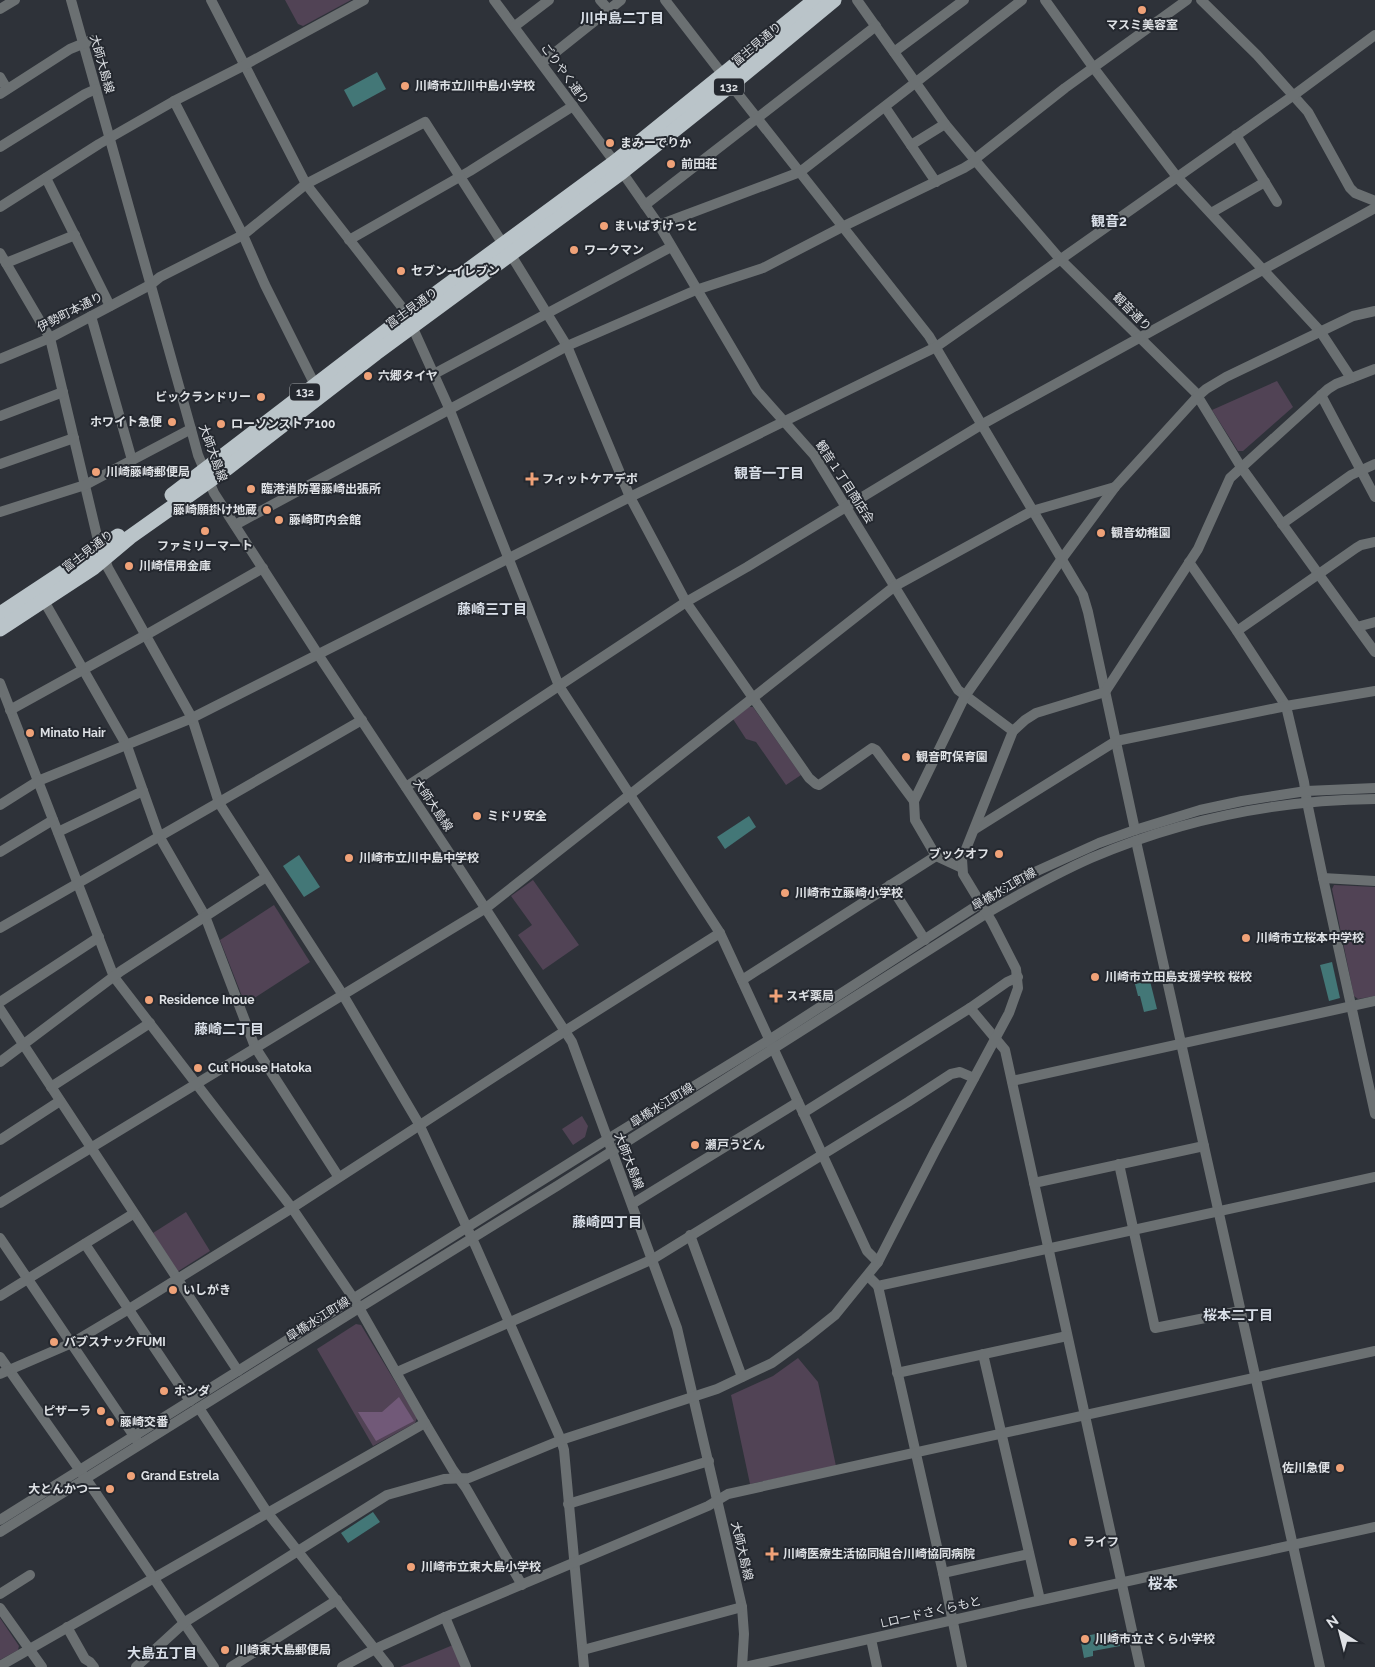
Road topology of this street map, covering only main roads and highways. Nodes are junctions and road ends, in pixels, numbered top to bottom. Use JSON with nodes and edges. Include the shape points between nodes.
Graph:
{"nodes":[{"id":1,"x":815,"y":0,"type":"edge"},
{"id":2,"x":834,"y":0,"type":"edge"},
{"id":3,"x":727,"y":80,"type":"junction"},
{"id":4,"x":410,"y":321,"type":"junction"},
{"id":5,"x":206,"y":476,"type":"junction"},
{"id":6,"x":102,"y":554,"type":"junction"},
{"id":7,"x":0,"y":614,"type":"edge"},
{"id":8,"x":0,"y":629,"type":"edge"}],
"edges":[{"from":1,"to":3,"type":"highway","name":"富士見通り","number":"132"},
{"from":2,"to":3,"type":"highway","name":"富士見通り","number":"132"},
{"from":3,"to":4,"type":"highway","name":"富士見通り","number":"132","via":[[619,167]]},
{"from":4,"to":5,"type":"highway","name":"富士見通り","number":"132","via":[[315,384]]},
{"from":4,"to":5,"type":"highway","name":"富士見通り","number":"132","via":[[226,469]]},
{"from":5,"to":6,"type":"highway","name":"富士見通り","number":"132"},
{"from":6,"to":7,"type":"highway","name":"富士見通り","number":"132"},
{"from":6,"to":8,"type":"highway","name":"富士見通り","number":"132","via":[[44,601]]}]}
